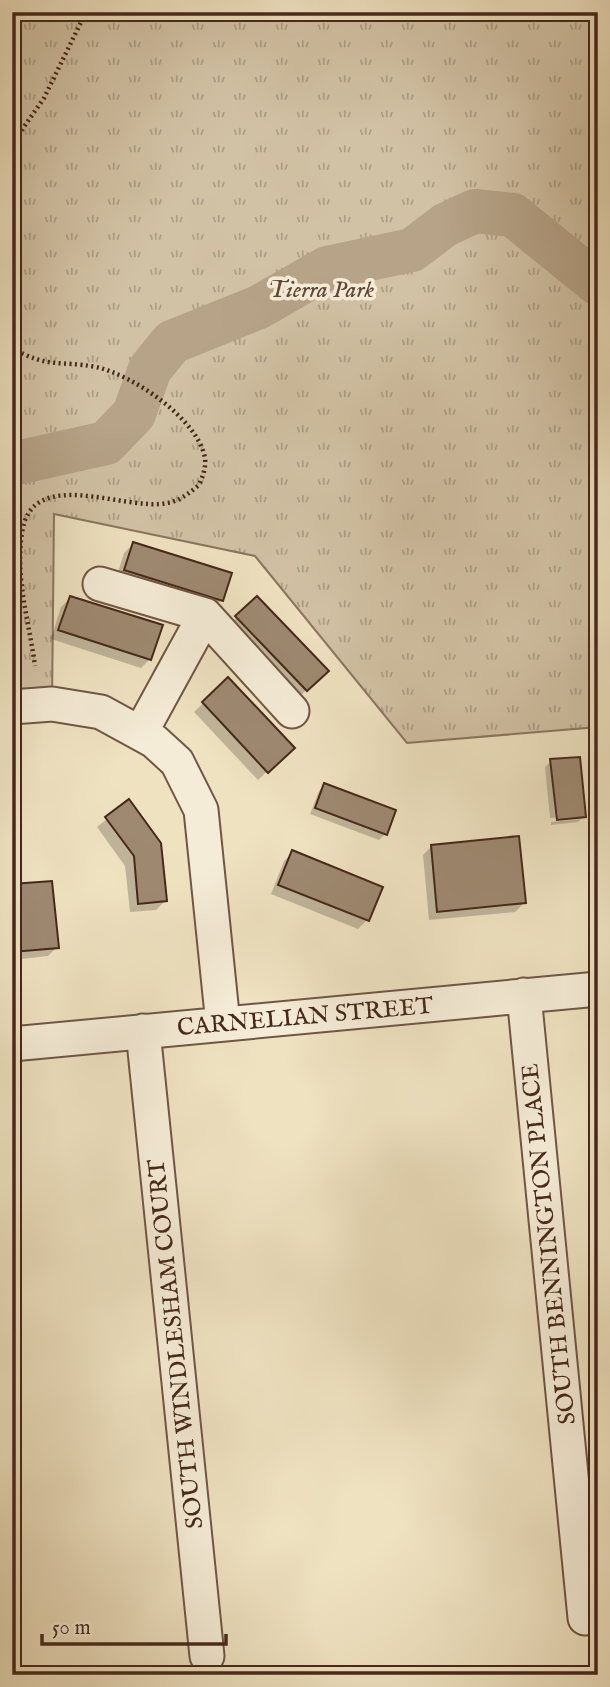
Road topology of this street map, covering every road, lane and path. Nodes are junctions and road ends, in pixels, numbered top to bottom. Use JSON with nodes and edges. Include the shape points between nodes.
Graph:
{"nodes":[{"id":1,"x":86,"y":12,"type":"edge"},
{"id":2,"x":12,"y":144,"type":"edge"},
{"id":3,"x":12,"y":348,"type":"edge"},
{"id":4,"x":100,"y":584,"type":"dead end"},
{"id":5,"x":205,"y":615,"type":"junction"},
{"id":6,"x":35,"y":666,"type":"dead end"},
{"id":7,"x":12,"y":707,"type":"edge"},
{"id":8,"x":292,"y":711,"type":"dead end"},
{"id":9,"x":141,"y":732,"type":"junction"},
{"id":10,"x":598,"y":989,"type":"edge"},
{"id":11,"x":524,"y":995,"type":"junction"},
{"id":12,"x":223,"y":1024,"type":"junction"},
{"id":13,"x":142,"y":1031,"type":"junction"},
{"id":14,"x":12,"y":1044,"type":"edge"},
{"id":15,"x":585,"y":1618,"type":"dead end"},
{"id":16,"x":207,"y":1656,"type":"dead end"}],
"edges":[{"from":1,"to":2,"type":"path","via":[[44,98]]},
{"from":3,"to":6,"type":"path","via":[[46,364],[96,367],[127,379],[165,404],[200,444],[205,460],[199,485],[177,500],[148,505],[65,495],[38,502],[29,511],[22,531],[21,586]]},
{"from":4,"to":5,"type":"street"},
{"from":5,"to":8,"type":"street"},
{"from":5,"to":9,"type":"street"},
{"from":7,"to":9,"type":"street","via":[[73,706],[101,712]]},
{"from":9,"to":12,"type":"street","via":[[177,761],[201,810]]},
{"from":10,"to":11,"type":"street","name":"CARNELIAN STREET"},
{"from":11,"to":12,"type":"street","name":"CARNELIAN STREET"},
{"from":11,"to":15,"type":"street","name":"SOUTH BENNINGTON PLACE"},
{"from":12,"to":13,"type":"street","name":"CARNELIAN STREET"},
{"from":13,"to":14,"type":"street","name":"CARNELIAN STREET"},
{"from":13,"to":16,"type":"street","name":"SOUTH WINDLESHAM COURT"}]}
